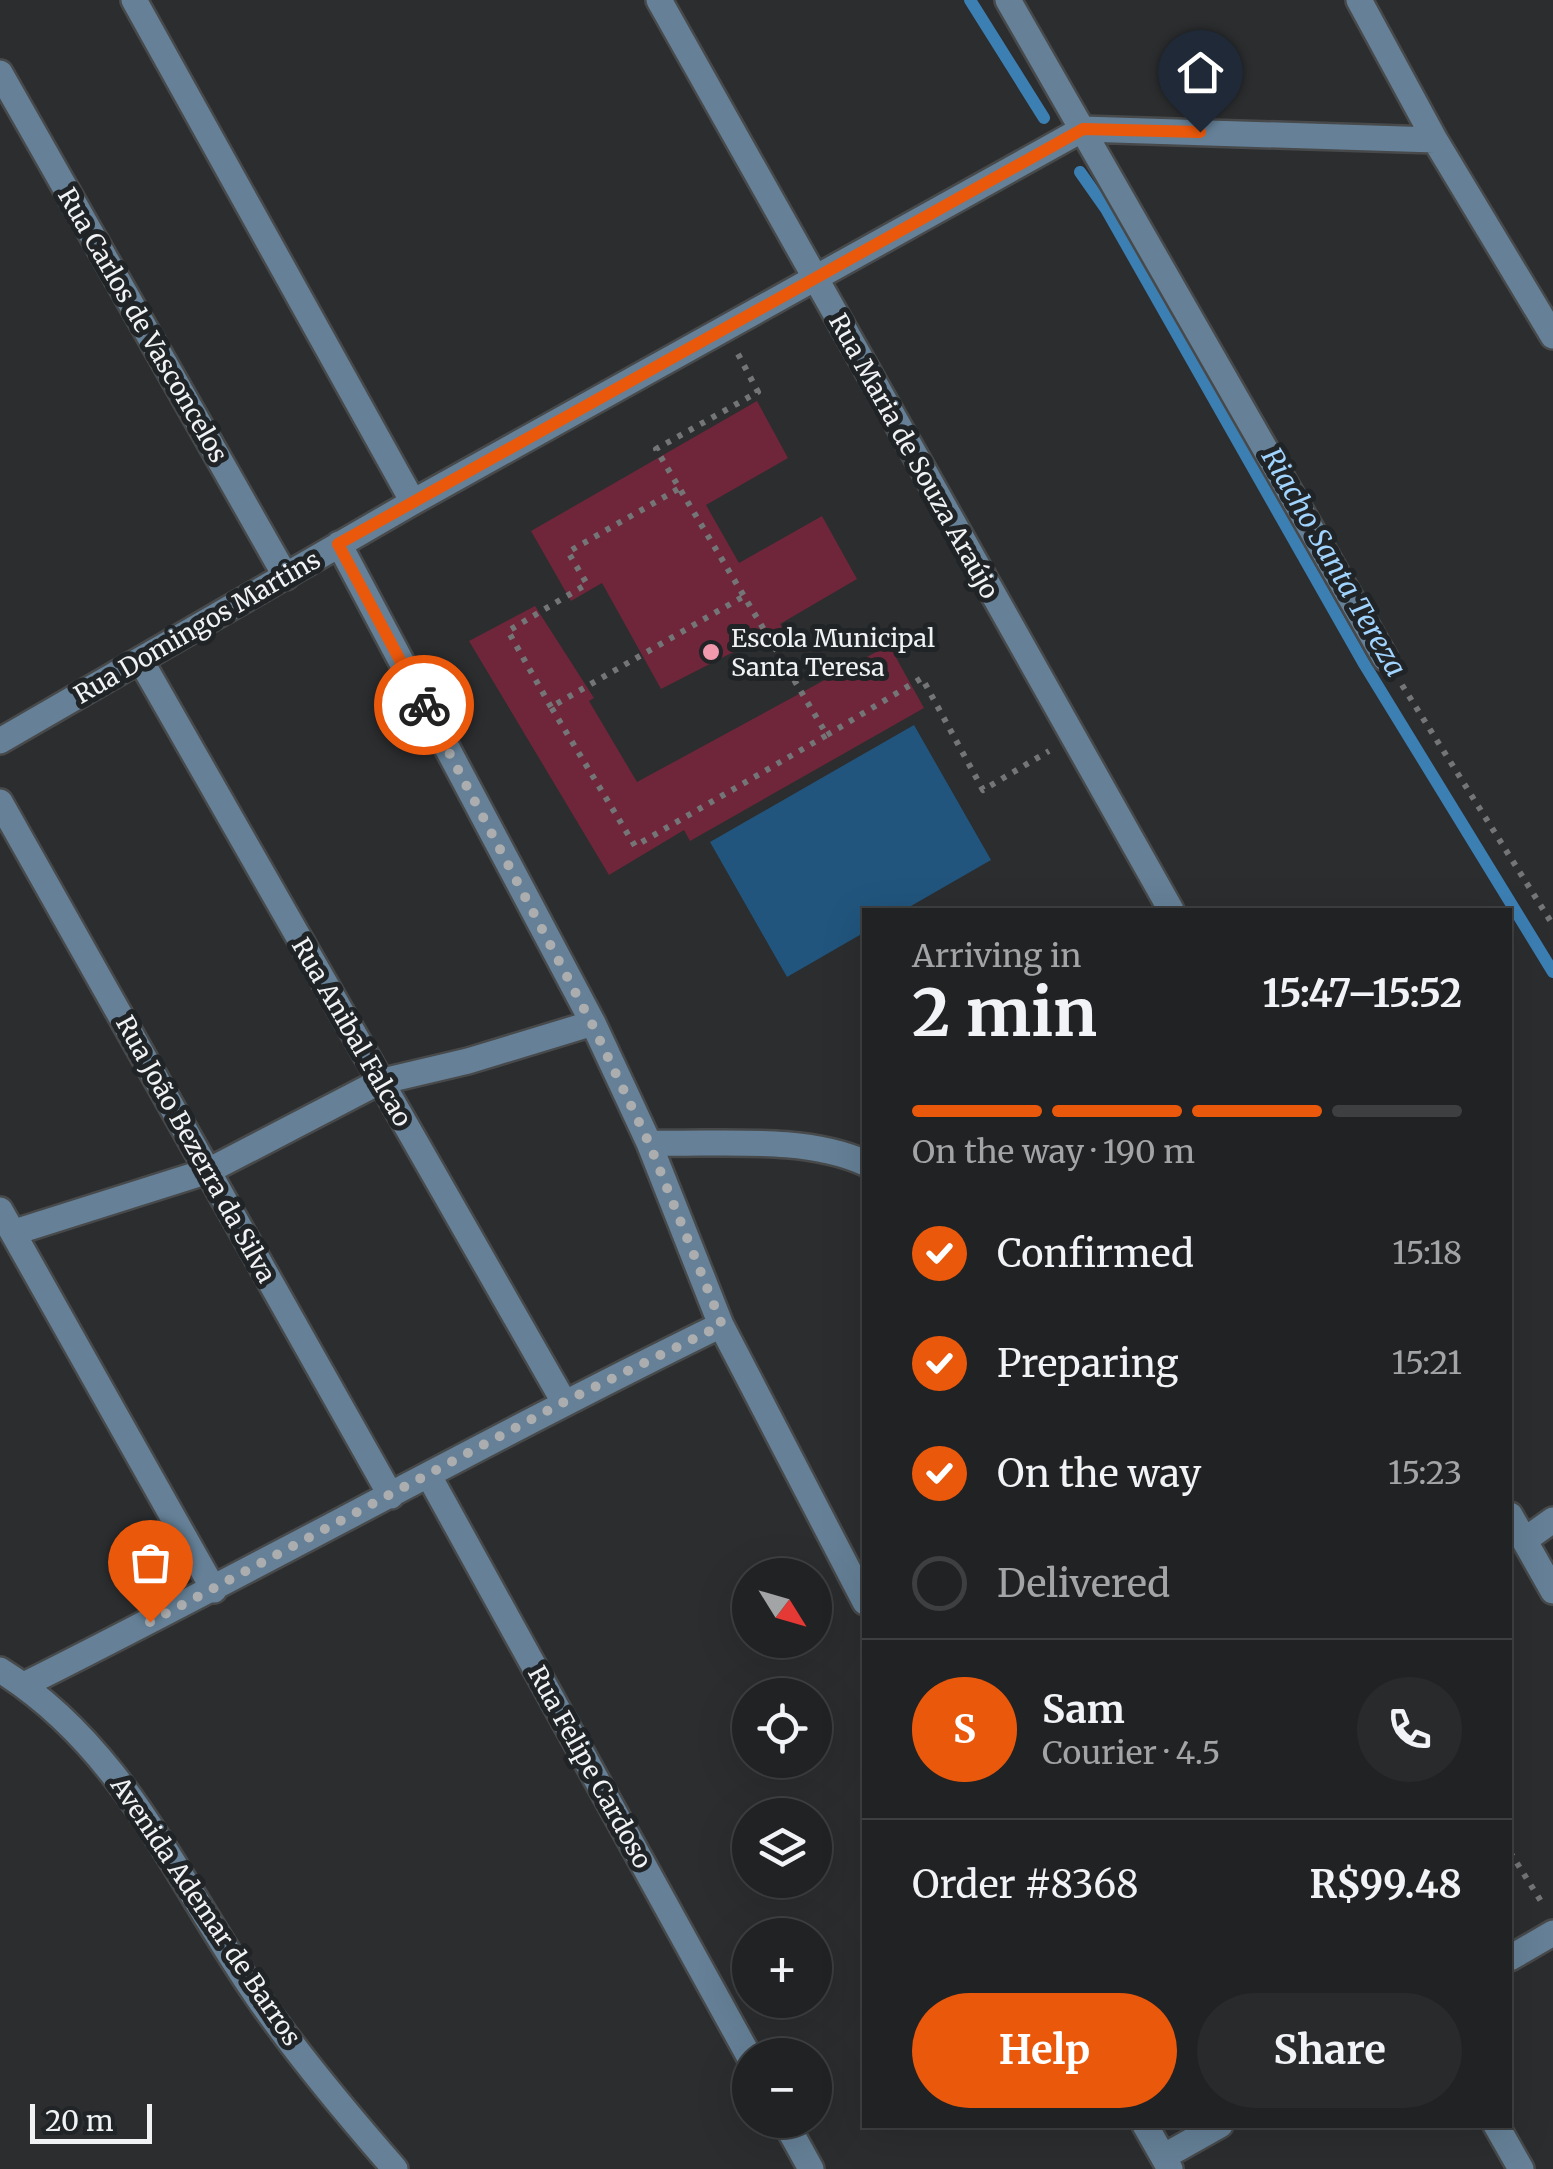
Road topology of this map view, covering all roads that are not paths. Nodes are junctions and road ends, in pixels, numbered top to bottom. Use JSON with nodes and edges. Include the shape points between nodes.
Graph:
{"nodes":[{"id":1,"x":134,"y":0,"type":"edge"},
{"id":2,"x":659,"y":0,"type":"edge"},
{"id":3,"x":1008,"y":0,"type":"edge"},
{"id":4,"x":1359,"y":0,"type":"edge"},
{"id":5,"x":0,"y":73,"type":"edge"},
{"id":6,"x":1083,"y":129,"type":"junction"},
{"id":7,"x":1434,"y":140,"type":"junction"},
{"id":8,"x":815,"y":280,"type":"junction"},
{"id":9,"x":1553,"y":336,"type":"edge"},
{"id":10,"x":413,"y":502,"type":"junction"},
{"id":11,"x":338,"y":544,"type":"junction"},
{"id":12,"x":286,"y":577,"type":"junction"},
{"id":13,"x":1385,"y":658,"type":"road end"},
{"id":14,"x":142,"y":662,"type":"junction"},
{"id":15,"x":0,"y":741,"type":"edge"},
{"id":16,"x":0,"y":802,"type":"edge"},
{"id":17,"x":1170,"y":908,"type":"edge"},
{"id":18,"x":592,"y":1024,"type":"junction"},
{"id":19,"x":379,"y":1082,"type":"junction"},
{"id":20,"x":649,"y":1143,"type":"junction"},
{"id":21,"x":862,"y":1162,"type":"edge"},
{"id":22,"x":208,"y":1171,"type":"junction"},
{"id":23,"x":0,"y":1210,"type":"edge"},
{"id":24,"x":16,"y":1232,"type":"junction"},
{"id":25,"x":722,"y":1325,"type":"junction"},
{"id":26,"x":564,"y":1402,"type":"junction"},
{"id":27,"x":429,"y":1476,"type":"junction"},
{"id":28,"x":392,"y":1496,"type":"junction"},
{"id":29,"x":1512,"y":1517,"type":"edge"},
{"id":30,"x":1553,"y":1520,"type":"edge"},
{"id":31,"x":1526,"y":1540,"type":"junction"},
{"id":32,"x":214,"y":1590,"type":"junction"},
{"id":33,"x":1553,"y":1591,"type":"edge"},
{"id":34,"x":862,"y":1596,"type":"edge"},
{"id":35,"x":0,"y":1670,"type":"edge"},
{"id":36,"x":24,"y":1685,"type":"junction"},
{"id":37,"x":1553,"y":1934,"type":"edge"},
{"id":38,"x":1512,"y":1957,"type":"edge"},
{"id":39,"x":739,"y":2038,"type":"edge"},
{"id":40,"x":1147,"y":2128,"type":"edge"},
{"id":41,"x":1216,"y":2128,"type":"edge"},
{"id":42,"x":1498,"y":2128,"type":"edge"},
{"id":43,"x":794,"y":2138,"type":"edge"},
{"id":44,"x":1166,"y":2163,"type":"edge"},
{"id":45,"x":396,"y":2169,"type":"edge"},
{"id":46,"x":811,"y":2169,"type":"edge"},
{"id":47,"x":1521,"y":2169,"type":"edge"}],
"edges":[{"from":1,"to":10,"type":"street"},
{"from":2,"to":8,"type":"street","name":"Rua Maria de Souza Araújo"},
{"from":3,"to":6,"type":"street"},
{"from":4,"to":7,"type":"street"},
{"from":5,"to":12,"type":"street","name":"Rua Carlos de Vasconcelos"},
{"from":6,"to":7,"type":"street"},
{"from":6,"to":8,"type":"street","name":"Rua Domingos Martins"},
{"from":6,"to":13,"type":"street"},
{"from":7,"to":9,"type":"street"},
{"from":8,"to":10,"type":"street","name":"Rua Domingos Martins"},
{"from":8,"to":17,"type":"street","name":"Rua Maria de Souza Araújo"},
{"from":10,"to":11,"type":"street","name":"Rua Domingos Martins"},
{"from":11,"to":12,"type":"street","name":"Rua Domingos Martins"},
{"from":11,"to":18,"type":"street"},
{"from":12,"to":14,"type":"street","name":"Rua Domingos Martins"},
{"from":14,"to":15,"type":"street","name":"Rua Domingos Martins"},
{"from":14,"to":19,"type":"street","name":"Rua Anibal Falcao"},
{"from":16,"to":22,"type":"street","name":"Rua João Bezerra da Silva"},
{"from":18,"to":19,"type":"street"},
{"from":18,"to":20,"type":"street"},
{"from":19,"to":22,"type":"street"},
{"from":19,"to":26,"type":"street","name":"Rua Anibal Falcao"},
{"from":20,"to":21,"type":"street","via":[[801,1147]]},
{"from":20,"to":25,"type":"street"},
{"from":22,"to":24,"type":"street"},
{"from":22,"to":28,"type":"street","name":"Rua João Bezerra da Silva"},
{"from":23,"to":24,"type":"street"},
{"from":24,"to":32,"type":"street"},
{"from":25,"to":26,"type":"street"},
{"from":25,"to":34,"type":"street"},
{"from":26,"to":27,"type":"street"},
{"from":27,"to":28,"type":"street"},
{"from":27,"to":39,"type":"street","name":"Rua Felipe Cardoso"},
{"from":28,"to":32,"type":"street"},
{"from":29,"to":31,"type":"street"},
{"from":30,"to":31,"type":"street"},
{"from":31,"to":33,"type":"street"},
{"from":32,"to":36,"type":"street"},
{"from":35,"to":36,"type":"street","name":"Avenida Ademar de Barros"},
{"from":36,"to":45,"type":"street","name":"Avenida Ademar de Barros","via":[[75,1728],[130,1792],[257,1997]]},
{"from":37,"to":38,"type":"street"},
{"from":40,"to":44,"type":"street"},
{"from":41,"to":44,"type":"street"},
{"from":42,"to":47,"type":"street"},
{"from":43,"to":46,"type":"street"}]}
